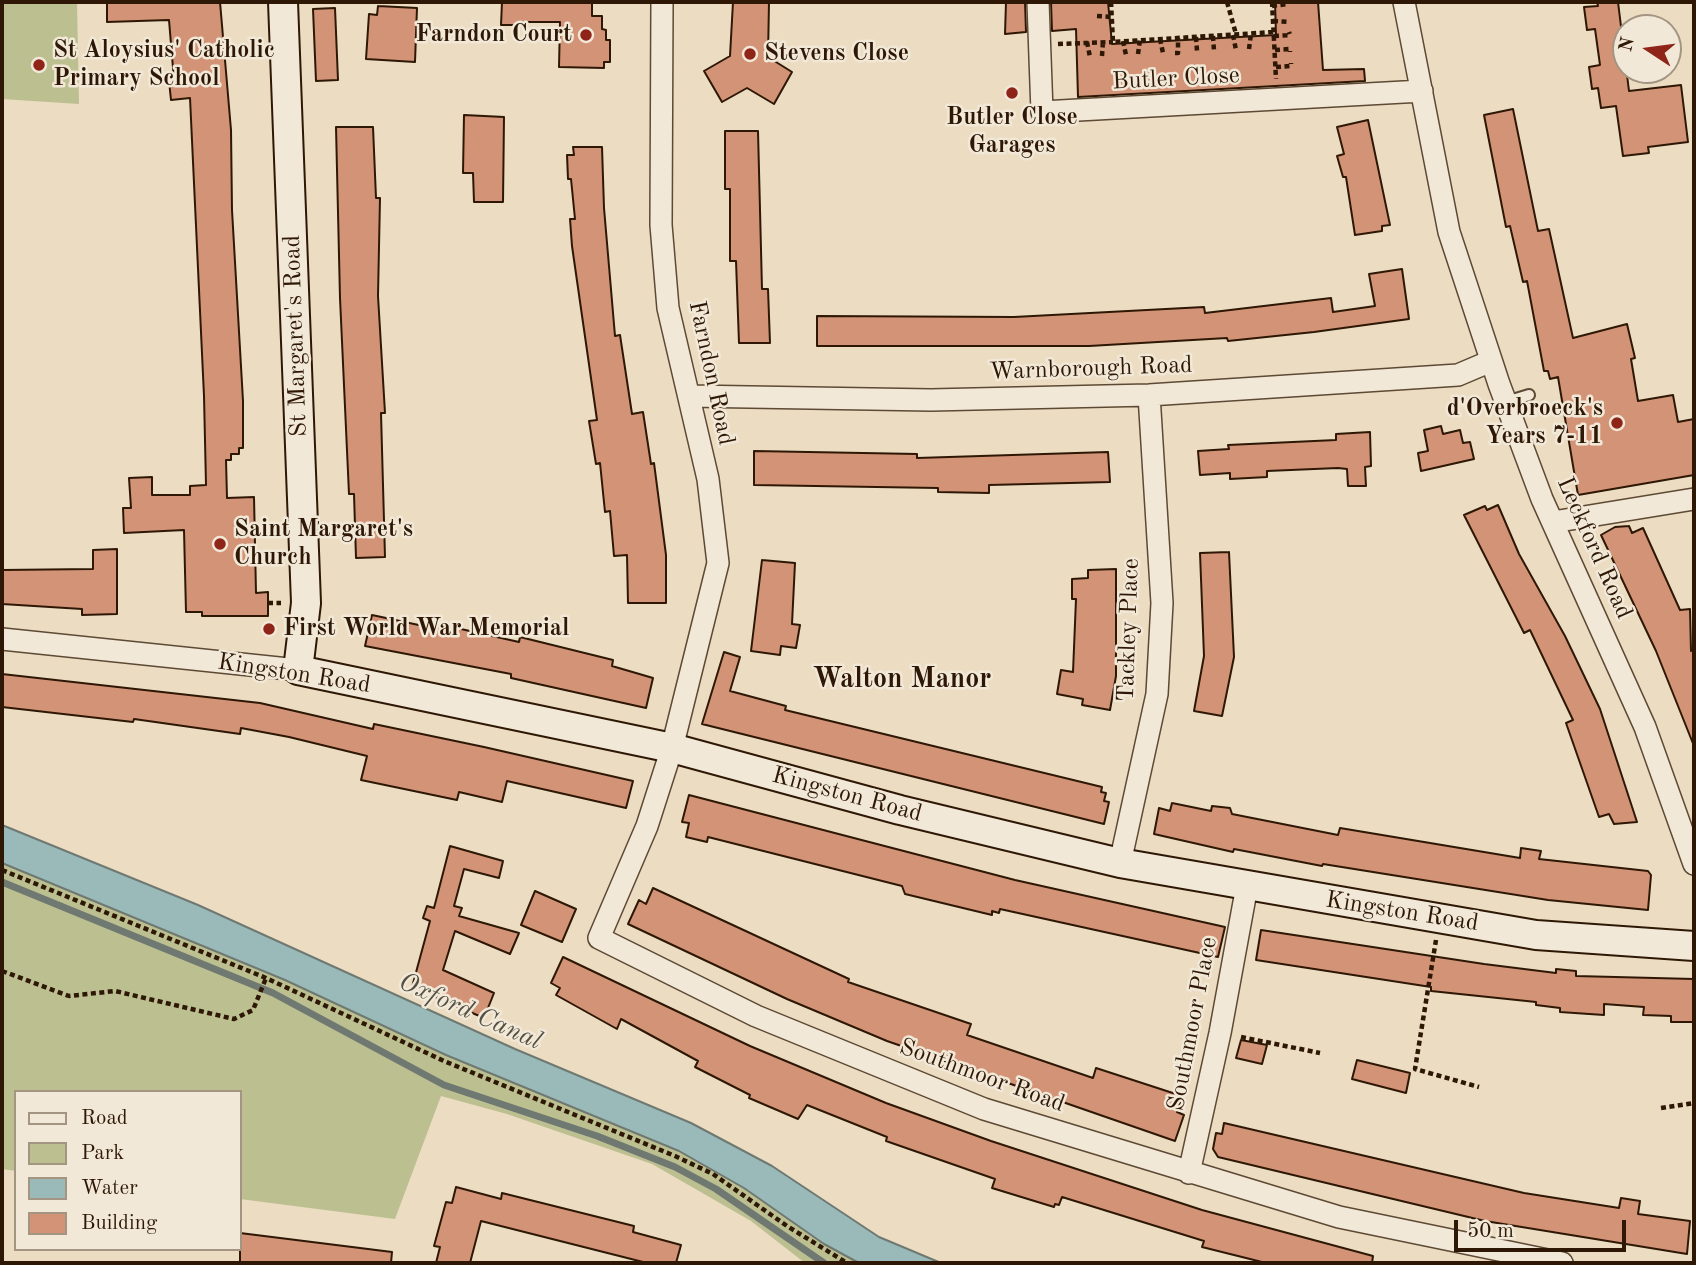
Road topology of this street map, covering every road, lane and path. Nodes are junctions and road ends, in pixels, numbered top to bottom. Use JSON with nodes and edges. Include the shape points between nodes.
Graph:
{"nodes":[{"id":1,"x":283,"y":2,"type":"edge"},
{"id":2,"x":662,"y":2,"type":"edge"},
{"id":3,"x":1038,"y":2,"type":"edge"},
{"id":4,"x":1111,"y":2,"type":"edge"},
{"id":5,"x":1227,"y":2,"type":"edge"},
{"id":6,"x":1288,"y":2,"type":"edge"},
{"id":7,"x":1404,"y":2,"type":"edge"},
{"id":8,"x":1272,"y":4,"type":"edge"},
{"id":9,"x":1097,"y":16,"type":"dead end"},
{"id":10,"x":1112,"y":17,"type":"junction"},
{"id":11,"x":1273,"y":21,"type":"junction"},
{"id":12,"x":1289,"y":22,"type":"dead end"},
{"id":13,"x":1289,"y":32,"type":"dead end"},
{"id":14,"x":1251,"y":34,"type":"junction"},
{"id":15,"x":1274,"y":34,"type":"junction"},
{"id":16,"x":1235,"y":35,"type":"junction"},
{"id":17,"x":1213,"y":36,"type":"junction"},
{"id":18,"x":1196,"y":37,"type":"junction"},
{"id":19,"x":1178,"y":38,"type":"junction"},
{"id":20,"x":1160,"y":39,"type":"junction"},
{"id":21,"x":1140,"y":40,"type":"junction"},
{"id":22,"x":1103,"y":41,"type":"junction"},
{"id":23,"x":1123,"y":41,"type":"junction"},
{"id":24,"x":1087,"y":42,"type":"junction"},
{"id":25,"x":1113,"y":42,"type":"junction"},
{"id":26,"x":1039,"y":45,"type":"junction"},
{"id":27,"x":1249,"y":49,"type":"dead end"},
{"id":28,"x":1236,"y":50,"type":"dead end"},
{"id":29,"x":1275,"y":50,"type":"junction"},
{"id":30,"x":1200,"y":51,"type":"dead end"},
{"id":31,"x":1214,"y":51,"type":"dead end"},
{"id":32,"x":1290,"y":52,"type":"dead end"},
{"id":33,"x":1163,"y":53,"type":"dead end"},
{"id":34,"x":1175,"y":53,"type":"dead end"},
{"id":35,"x":1138,"y":54,"type":"dead end"},
{"id":36,"x":1126,"y":55,"type":"dead end"},
{"id":37,"x":1102,"y":56,"type":"dead end"},
{"id":38,"x":1090,"y":57,"type":"dead end"},
{"id":39,"x":1291,"y":63,"type":"dead end"},
{"id":40,"x":1276,"y":67,"type":"junction"},
{"id":41,"x":1422,"y":91,"type":"junction"},
{"id":42,"x":1278,"y":101,"type":"junction"},
{"id":43,"x":1491,"y":361,"type":"junction"},
{"id":44,"x":1149,"y":395,"type":"junction"},
{"id":45,"x":1529,"y":395,"type":"dead end"},
{"id":46,"x":688,"y":396,"type":"junction"},
{"id":47,"x":1506,"y":402,"type":"junction"},
{"id":48,"x":1694,"y":499,"type":"edge"},
{"id":49,"x":1552,"y":522,"type":"junction"},
{"id":50,"x":2,"y":639,"type":"edge"},
{"id":51,"x":298,"y":670,"type":"junction"},
{"id":52,"x":672,"y":748,"type":"junction"},
{"id":53,"x":1121,"y":863,"type":"junction"},
{"id":54,"x":1694,"y":864,"type":"edge"},
{"id":55,"x":2,"y":870,"type":"edge"},
{"id":56,"x":1247,"y":886,"type":"junction"},
{"id":57,"x":1436,"y":942,"type":"dead end"},
{"id":58,"x":1694,"y":946,"type":"edge"},
{"id":59,"x":2,"y":971,"type":"edge"},
{"id":60,"x":266,"y":978,"type":"junction"},
{"id":61,"x":1237,"y":1036,"type":"dead end"},
{"id":62,"x":1320,"y":1053,"type":"dead end"},
{"id":63,"x":1479,"y":1087,"type":"dead end"},
{"id":64,"x":1694,"y":1103,"type":"edge"},
{"id":65,"x":1661,"y":1108,"type":"dead end"},
{"id":66,"x":1189,"y":1172,"type":"junction"},
{"id":67,"x":847,"y":1263,"type":"edge"},
{"id":68,"x":1562,"y":1263,"type":"edge"}],
"edges":[{"from":1,"to":51,"type":"street","name":"St Margaret's Road","via":[[306,603]]},
{"from":2,"to":46,"type":"street","name":"Farndon Road","via":[[661,225],[668,308]]},
{"from":3,"to":26,"type":"street","name":"Butler Close"},
{"from":4,"to":10,"type":"path"},
{"from":5,"to":16,"type":"path"},
{"from":6,"to":8,"type":"path"},
{"from":7,"to":41,"type":"street","name":"Leckford Road"},
{"from":8,"to":11,"type":"path"},
{"from":9,"to":10,"type":"path"},
{"from":10,"to":25,"type":"path"},
{"from":11,"to":12,"type":"path"},
{"from":11,"to":15,"type":"path"},
{"from":13,"to":15,"type":"path"},
{"from":14,"to":15,"type":"path"},
{"from":14,"to":16,"type":"path"},
{"from":14,"to":27,"type":"path"},
{"from":15,"to":29,"type":"path"},
{"from":16,"to":17,"type":"path"},
{"from":16,"to":28,"type":"path"},
{"from":17,"to":18,"type":"path"},
{"from":17,"to":31,"type":"path"},
{"from":18,"to":19,"type":"path"},
{"from":18,"to":30,"type":"path"},
{"from":19,"to":20,"type":"path"},
{"from":19,"to":34,"type":"path"},
{"from":20,"to":21,"type":"path"},
{"from":20,"to":33,"type":"path"},
{"from":21,"to":23,"type":"path"},
{"from":21,"to":35,"type":"path"},
{"from":22,"to":24,"type":"path"},
{"from":22,"to":25,"type":"path"},
{"from":22,"to":37,"type":"path"},
{"from":23,"to":25,"type":"path"},
{"from":23,"to":36,"type":"path"},
{"from":24,"to":26,"type":"path"},
{"from":24,"to":38,"type":"path"},
{"from":26,"to":42,"type":"street","name":"Butler Close","via":[[1042,112]]},
{"from":29,"to":32,"type":"path"},
{"from":29,"to":40,"type":"path"},
{"from":39,"to":40,"type":"path"},
{"from":40,"to":42,"type":"path"},
{"from":41,"to":42,"type":"street","name":"Butler Close"},
{"from":41,"to":43,"type":"street","name":"Leckford Road","via":[[1449,232]]},
{"from":43,"to":44,"type":"street","name":"Warnborough Road","via":[[1458,374]]},
{"from":43,"to":47,"type":"street","name":"Leckford Road"},
{"from":44,"to":46,"type":"street","name":"Warnborough Road","via":[[932,400]]},
{"from":44,"to":53,"type":"street","name":"Tackley Place","via":[[1162,603],[1157,694]]},
{"from":45,"to":47,"type":"lane"},
{"from":46,"to":52,"type":"street","name":"Farndon Road","via":[[708,479],[718,563]]},
{"from":47,"to":49,"type":"street","name":"Leckford Road"},
{"from":48,"to":49,"type":"street"},
{"from":49,"to":54,"type":"street","name":"Leckford Road","via":[[1645,727]]},
{"from":50,"to":51,"type":"street","name":"Kingston Road"},
{"from":51,"to":52,"type":"street","name":"Kingston Road"},
{"from":52,"to":53,"type":"street","name":"Kingston Road"},
{"from":52,"to":66,"type":"street","name":"Southmoor Road","via":[[647,826],[599,939],[756,1016],[985,1109]]},
{"from":53,"to":56,"type":"street","name":"Kingston Road"},
{"from":55,"to":60,"type":"path"},
{"from":56,"to":58,"type":"street","name":"Kingston Road","via":[[1536,934]]},
{"from":56,"to":66,"type":"street","name":"Southmoor Place"},
{"from":57,"to":63,"type":"path","via":[[1415,1069]]},
{"from":59,"to":60,"type":"path","via":[[69,996],[115,991],[234,1018],[253,1010]]},
{"from":60,"to":67,"type":"path","via":[[444,1061],[713,1174]]},
{"from":61,"to":62,"type":"path"},
{"from":64,"to":65,"type":"path"},
{"from":66,"to":68,"type":"street","name":"Southmoor Road","via":[[1339,1217]]}]}
